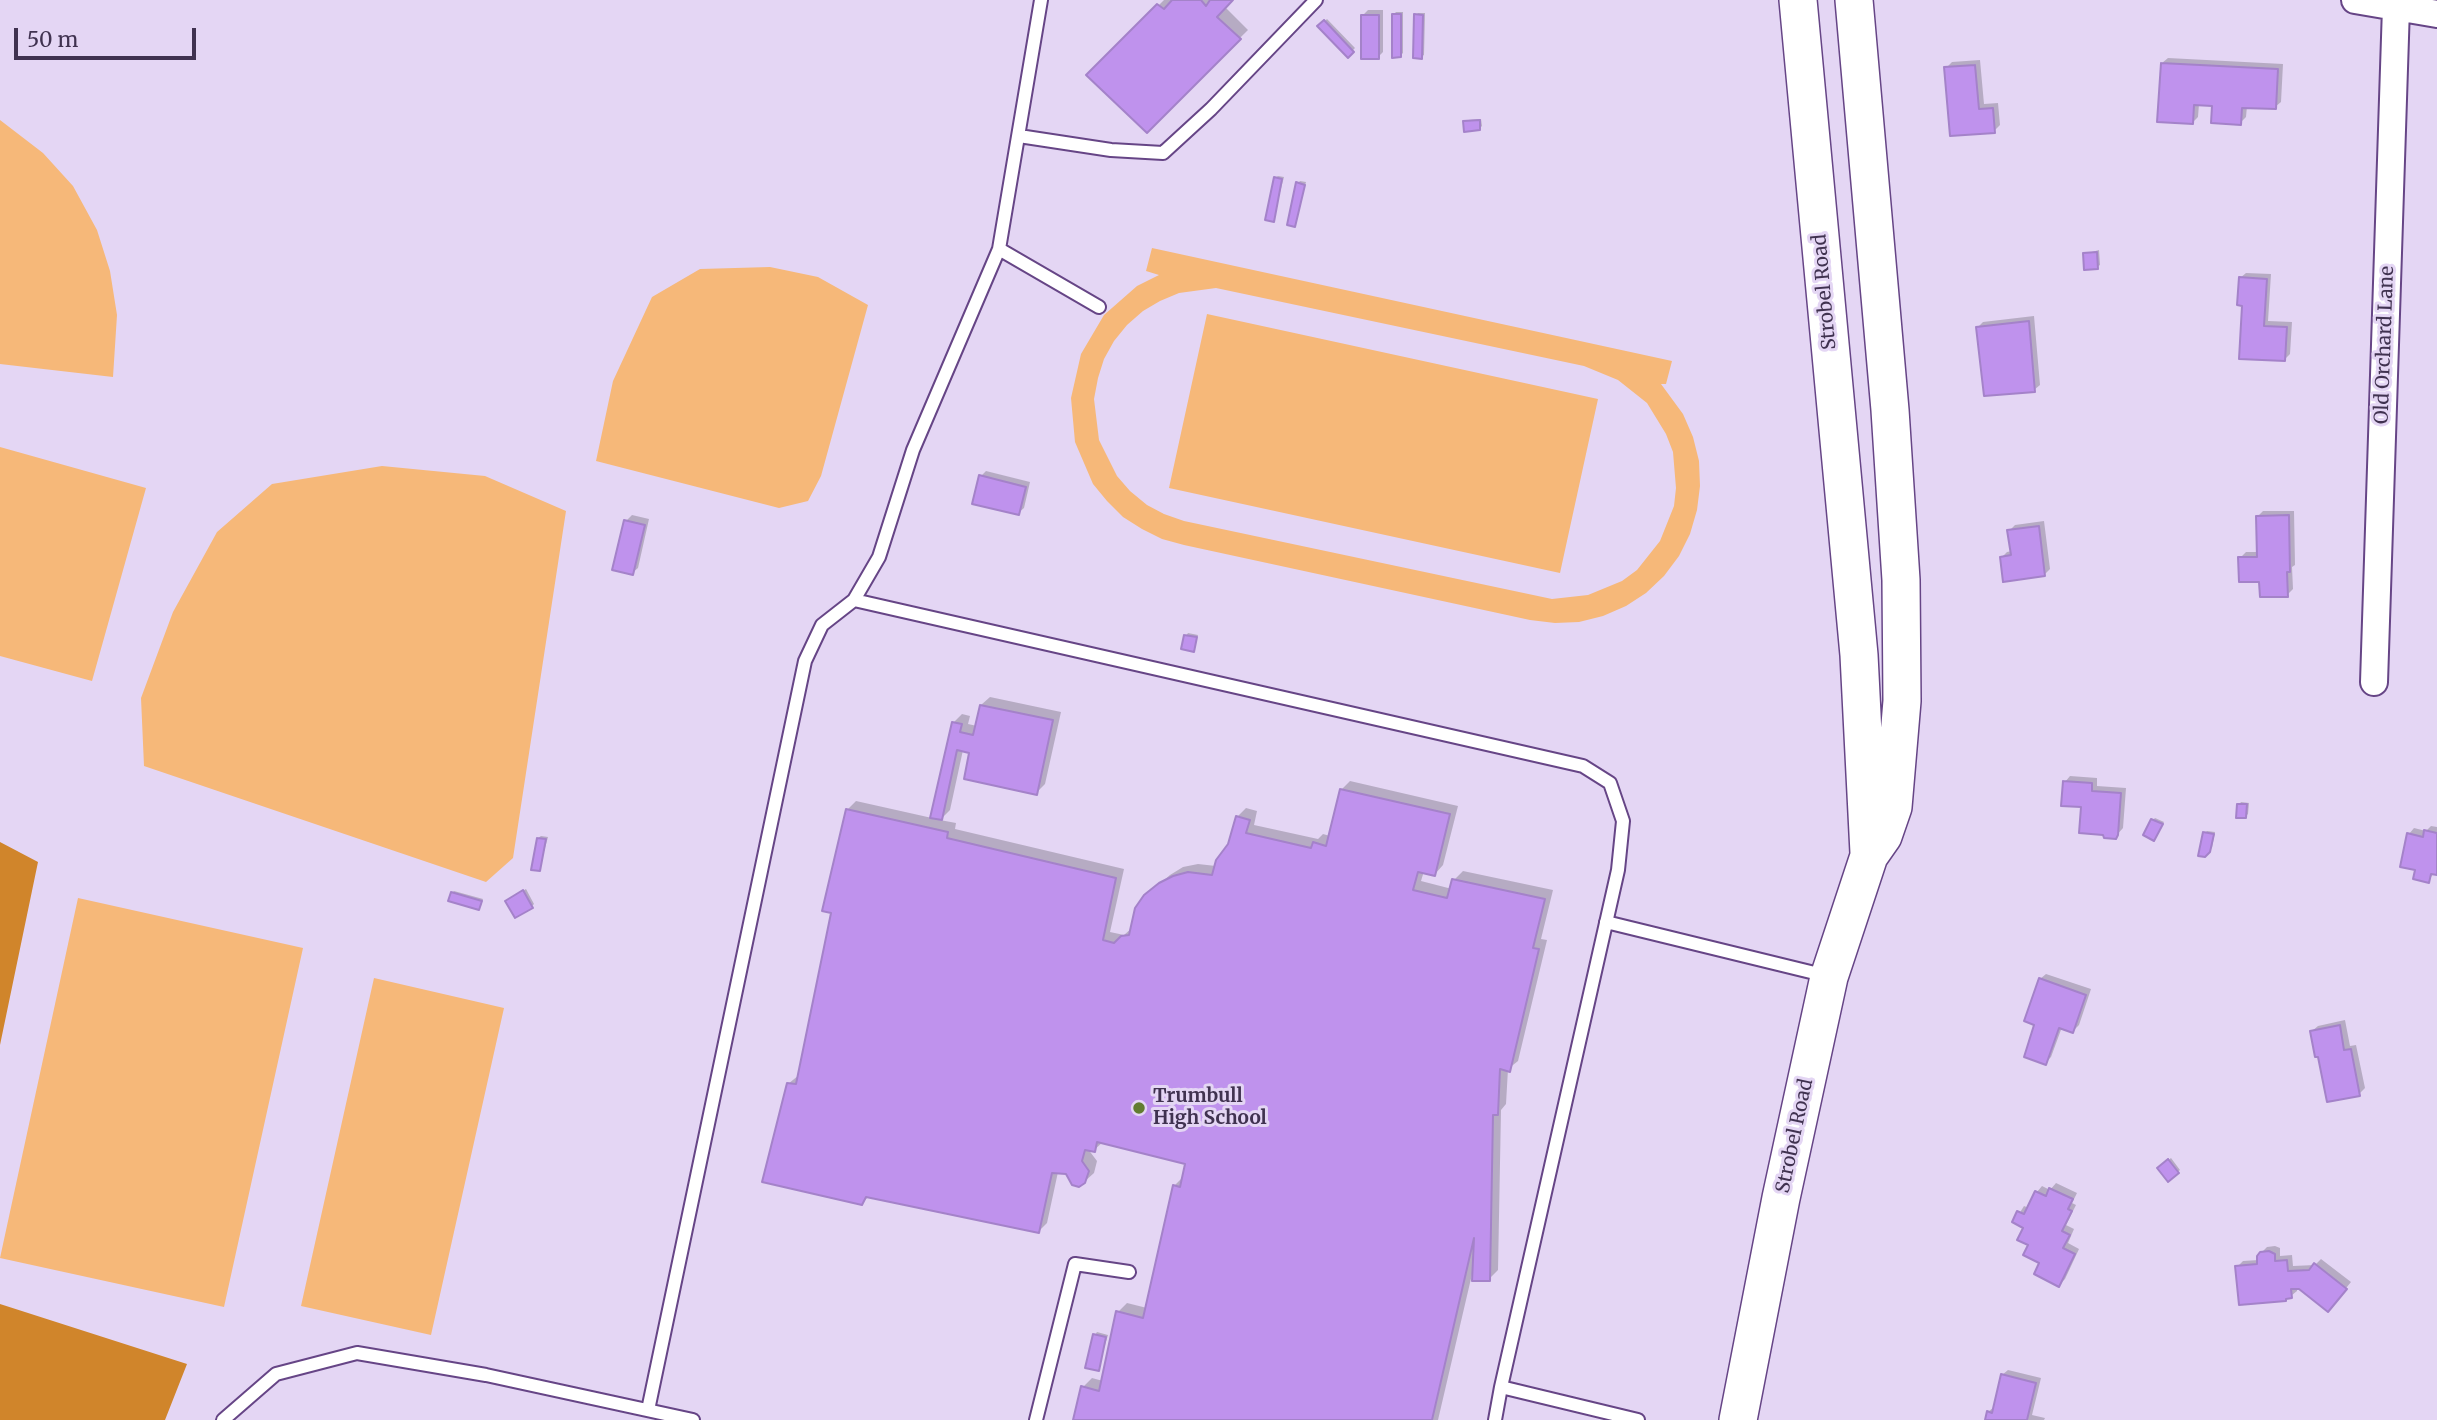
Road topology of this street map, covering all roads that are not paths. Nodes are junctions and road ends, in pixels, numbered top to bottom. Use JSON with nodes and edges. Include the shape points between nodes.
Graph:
{"nodes":[{"id":1,"x":1041,"y":0,"type":"edge"},
{"id":2,"x":1316,"y":0,"type":"edge"},
{"id":3,"x":1798,"y":0,"type":"edge"},
{"id":4,"x":1803,"y":0,"type":"edge"},
{"id":5,"x":1854,"y":0,"type":"edge"},
{"id":6,"x":2355,"y":0,"type":"edge"},
{"id":7,"x":2396,"y":7,"type":"junction"},
{"id":8,"x":2437,"y":14,"type":"edge"},
{"id":9,"x":1019,"y":136,"type":"junction"},
{"id":10,"x":999,"y":249,"type":"junction"},
{"id":11,"x":1099,"y":307,"type":"dead end"},
{"id":12,"x":1901,"y":580,"type":"junction"},
{"id":13,"x":1853,"y":584,"type":"junction"},
{"id":14,"x":854,"y":600,"type":"junction"},
{"id":15,"x":2374,"y":682,"type":"dead end"},
{"id":16,"x":1869,"y":856,"type":"junction"},
{"id":17,"x":1606,"y":922,"type":"junction"},
{"id":18,"x":1829,"y":977,"type":"junction"},
{"id":19,"x":1129,"y":1272,"type":"dead end"},
{"id":20,"x":1501,"y":1387,"type":"junction"},
{"id":21,"x":648,"y":1410,"type":"junction"},
{"id":22,"x":223,"y":1420,"type":"edge"},
{"id":23,"x":693,"y":1420,"type":"edge"},
{"id":24,"x":1036,"y":1420,"type":"edge"},
{"id":25,"x":1495,"y":1420,"type":"edge"},
{"id":26,"x":1638,"y":1420,"type":"edge"},
{"id":27,"x":1738,"y":1420,"type":"edge"}],
"edges":[{"from":1,"to":9,"type":"lane"},
{"from":2,"to":9,"type":"lane","via":[[1163,153]]},
{"from":3,"to":4,"type":"street"},
{"from":3,"to":13,"type":"street","name":"Strobel Road"},
{"from":5,"to":12,"type":"street","name":"Strobel Road"},
{"from":6,"to":7,"type":"street"},
{"from":7,"to":8,"type":"street"},
{"from":7,"to":15,"type":"street","name":"Old Orchard Lane"},
{"from":9,"to":10,"type":"lane"},
{"from":10,"to":11,"type":"lane"},
{"from":10,"to":14,"type":"lane","via":[[913,450],[879,557]]},
{"from":12,"to":13,"type":"street"},
{"from":12,"to":16,"type":"street","name":"Strobel Road","via":[[1902,701],[1893,807],[1883,836]]},
{"from":13,"to":16,"type":"street","name":"Strobel Road"},
{"from":14,"to":17,"type":"lane","via":[[1583,766],[1610,783],[1623,821]]},
{"from":14,"to":21,"type":"lane","via":[[822,625],[805,661]]},
{"from":16,"to":18,"type":"street","name":"Strobel Road"},
{"from":17,"to":18,"type":"lane"},
{"from":17,"to":20,"type":"lane"},
{"from":18,"to":27,"type":"street","name":"Strobel Road"},
{"from":19,"to":24,"type":"lane","via":[[1074,1264]]},
{"from":20,"to":25,"type":"lane"},
{"from":20,"to":26,"type":"lane"},
{"from":21,"to":22,"type":"lane","via":[[357,1353],[276,1374]]},
{"from":21,"to":23,"type":"lane"}]}
